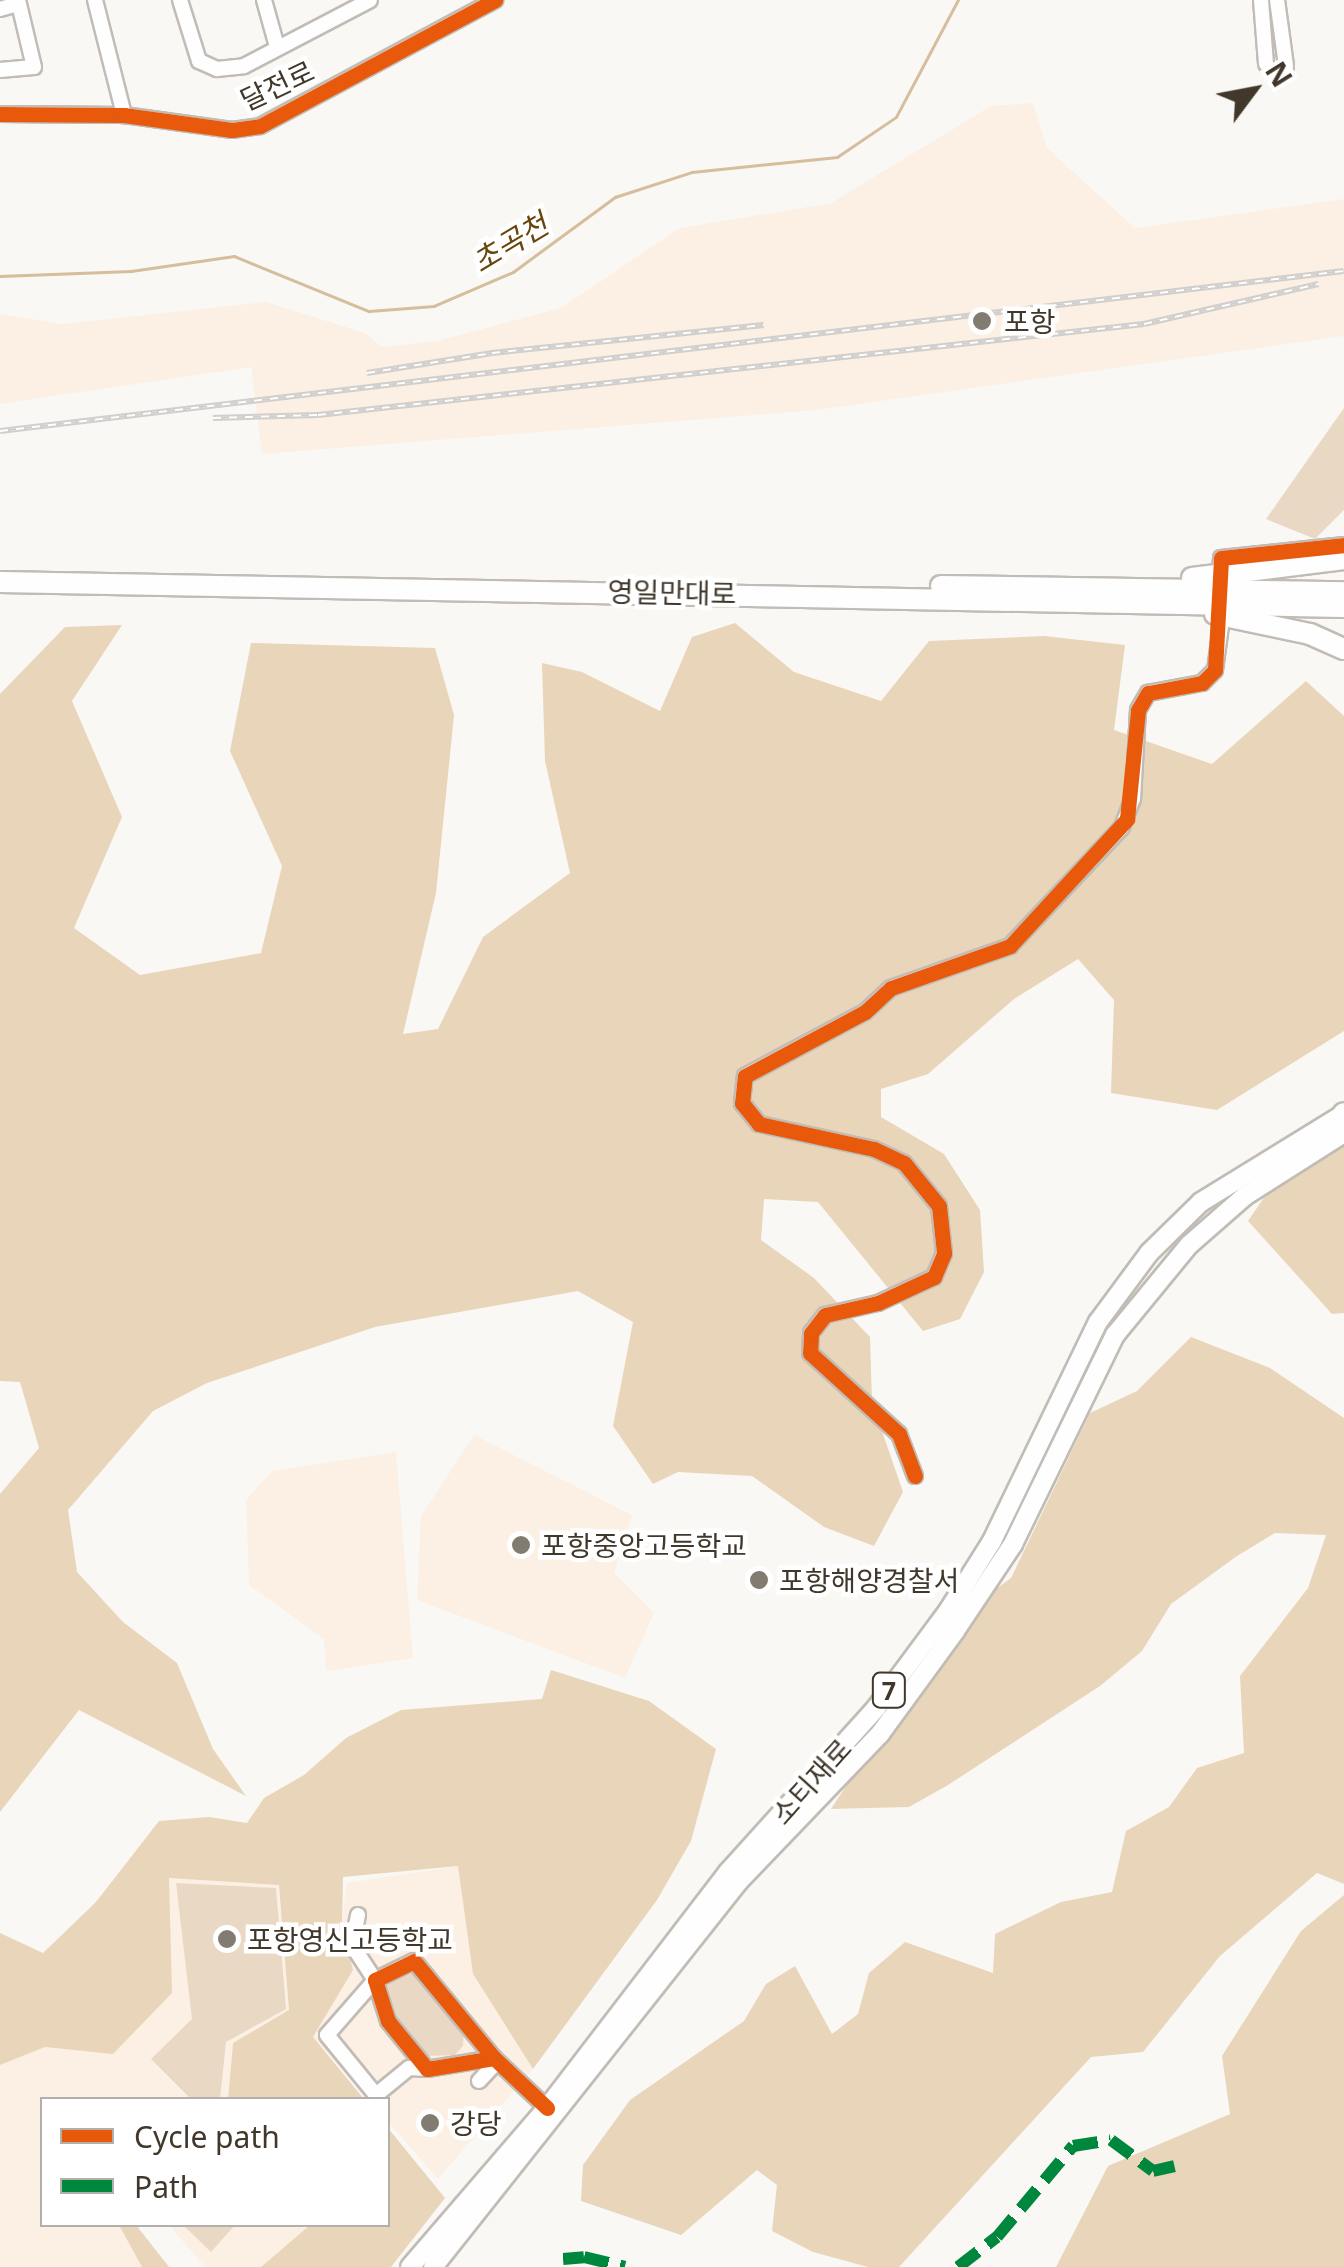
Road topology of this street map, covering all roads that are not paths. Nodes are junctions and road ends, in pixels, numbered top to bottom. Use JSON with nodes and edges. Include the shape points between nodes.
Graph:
{"nodes":[{"id":1,"x":95,"y":0,"type":"edge"},
{"id":2,"x":180,"y":0,"type":"edge"},
{"id":3,"x":264,"y":0,"type":"edge"},
{"id":4,"x":370,"y":0,"type":"edge"},
{"id":5,"x":495,"y":0,"type":"edge"},
{"id":6,"x":1261,"y":0,"type":"edge"},
{"id":7,"x":1277,"y":0,"type":"edge"},
{"id":8,"x":18,"y":2,"type":"edge"},
{"id":9,"x":352,"y":4,"type":"edge"},
{"id":10,"x":0,"y":9,"type":"edge"},
{"id":11,"x":277,"y":47,"type":"junction"},
{"id":12,"x":1266,"y":64,"type":"dead end"},
{"id":13,"x":1286,"y":66,"type":"dead end"},
{"id":14,"x":0,"y":70,"type":"edge"},
{"id":15,"x":0,"y":114,"type":"edge"},
{"id":16,"x":124,"y":115,"type":"junction"},
{"id":17,"x":1344,"y":545,"type":"edge"},
{"id":18,"x":1344,"y":560,"type":"edge"},
{"id":19,"x":0,"y":569,"type":"edge"},
{"id":20,"x":1220,"y":570,"type":"dead end"},
{"id":21,"x":0,"y":582,"type":"edge"},
{"id":22,"x":1116,"y":587,"type":"junction"},
{"id":23,"x":1344,"y":592,"type":"edge"},
{"id":24,"x":1164,"y":603,"type":"junction"},
{"id":25,"x":1344,"y":607,"type":"edge"},
{"id":26,"x":1221,"y":626,"type":"dead end"},
{"id":27,"x":1344,"y":648,"type":"edge"},
{"id":28,"x":1344,"y":1114,"type":"edge"},
{"id":29,"x":1344,"y":1133,"type":"edge"},
{"id":30,"x":915,"y":1476,"type":"dead end"},
{"id":31,"x":358,"y":1916,"type":"dead end"},
{"id":32,"x":374,"y":1980,"type":"junction"},
{"id":33,"x":495,"y":2060,"type":"junction"},
{"id":34,"x":428,"y":2069,"type":"junction"},
{"id":35,"x":479,"y":2081,"type":"dead end"},
{"id":36,"x":547,"y":2108,"type":"junction"},
{"id":37,"x":410,"y":2267,"type":"edge"},
{"id":38,"x":433,"y":2267,"type":"edge"}],
"edges":[{"from":1,"to":16,"type":"street"},
{"from":2,"to":11,"type":"street","via":[[198,61],[244,66]]},
{"from":3,"to":11,"type":"street"},
{"from":4,"to":9,"type":"street"},
{"from":5,"to":16,"type":"street","name":"달전로","via":[[260,126],[232,130]]},
{"from":6,"to":12,"type":"street"},
{"from":7,"to":13,"type":"street"},
{"from":8,"to":10,"type":"street"},
{"from":8,"to":14,"type":"street","via":[[34,67]]},
{"from":9,"to":11,"type":"street"},
{"from":15,"to":16,"type":"street","name":"달전로"},
{"from":17,"to":20,"type":"street","via":[[1221,558]]},
{"from":18,"to":22,"type":"highway"},
{"from":19,"to":22,"type":"highway","name":"영일만대로"},
{"from":21,"to":24,"type":"highway","name":"영일만대로"},
{"from":22,"to":23,"type":"highway","name":"영일만대로"},
{"from":24,"to":25,"type":"highway","name":"영일만대로"},
{"from":24,"to":27,"type":"highway","via":[[1310,634]]},
{"from":26,"to":30,"type":"street","via":[[1215,670],[1202,684],[1148,693],[1138,710],[1132,798],[1122,827],[1010,946],[891,988],[865,1012],[745,1076],[742,1104],[759,1124],[874,1149],[904,1163],[939,1206],[944,1254],[934,1277],[878,1303],[825,1315],[810,1333],[810,1353],[898,1434]]},
{"from":28,"to":36,"type":"main road","name":"소티재로","number":"7","via":[[1201,1202],[1149,1253],[1098,1322],[992,1541],[948,1611],[876,1708],[728,1872]]},
{"from":29,"to":38,"type":"main road","name":"소티재로","number":"7","via":[[1245,1196],[1189,1246],[1115,1335],[1013,1544],[955,1632],[880,1734],[739,1882]]},
{"from":31,"to":32,"type":"street","via":[[352,1945]]},
{"from":32,"to":33,"type":"street","via":[[414,1961]]},
{"from":32,"to":34,"type":"street","via":[[388,2021]]},
{"from":32,"to":34,"type":"street","via":[[327,2035],[376,2095],[409,2068]]},
{"from":33,"to":34,"type":"street"},
{"from":33,"to":35,"type":"street"},
{"from":33,"to":36,"type":"street"},
{"from":36,"to":37,"type":"main road","name":"소티재로","number":"7"}]}
